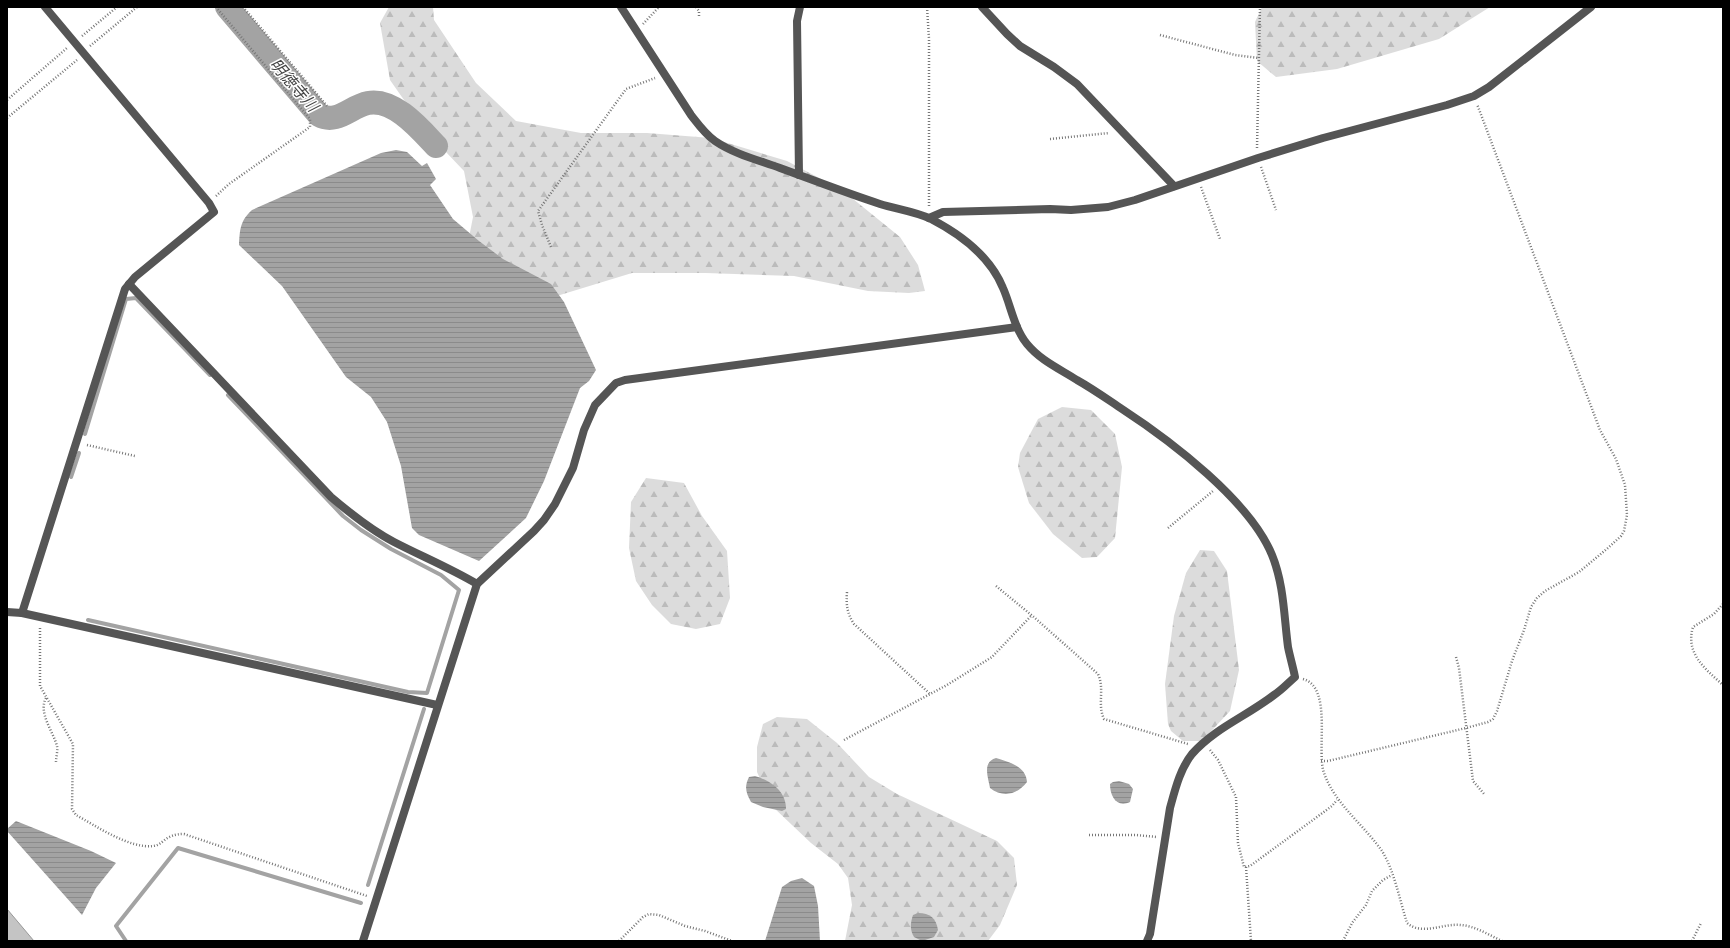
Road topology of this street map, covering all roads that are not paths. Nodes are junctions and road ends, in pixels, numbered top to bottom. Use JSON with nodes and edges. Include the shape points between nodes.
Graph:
{"nodes":[{"id":1,"x":45,"y":7,"type":"edge"},
{"id":2,"x":621,"y":7,"type":"edge"},
{"id":3,"x":800,"y":7,"type":"edge"},
{"id":4,"x":982,"y":7,"type":"edge"},
{"id":5,"x":1591,"y":7,"type":"edge"},
{"id":6,"x":799,"y":175,"type":"junction"},
{"id":7,"x":1174,"y":186,"type":"junction"},
{"id":8,"x":929,"y":218,"type":"junction"},
{"id":9,"x":129,"y":284,"type":"junction"},
{"id":10,"x":1017,"y":327,"type":"junction"},
{"id":11,"x":476,"y":584,"type":"junction"},
{"id":12,"x":7,"y":612,"type":"edge"},
{"id":13,"x":22,"y":613,"type":"junction"},
{"id":14,"x":437,"y":705,"type":"junction"},
{"id":15,"x":364,"y":941,"type":"edge"},
{"id":16,"x":1147,"y":941,"type":"edge"}],
"edges":[{"from":1,"to":9,"type":"street","via":[[214,212]]},
{"from":2,"to":6,"type":"street","via":[[704,131],[715,140],[746,156]]},
{"from":3,"to":6,"type":"street","via":[[797,21]]},
{"from":4,"to":7,"type":"street","via":[[1020,46],[1077,84]]},
{"from":5,"to":7,"type":"street","via":[[1505,76],[1474,96],[1323,138]]},
{"from":6,"to":8,"type":"street"},
{"from":7,"to":8,"type":"street","via":[[1135,200],[1087,210],[943,212]]},
{"from":8,"to":10,"type":"street","via":[[962,238],[994,271],[1003,286]]},
{"from":9,"to":11,"type":"street","via":[[348,512],[393,542]]},
{"from":9,"to":13,"type":"street","via":[[121,298]]},
{"from":10,"to":11,"type":"street","via":[[616,383],[594,405],[573,468],[555,504],[534,531]]},
{"from":10,"to":16,"type":"street","via":[[1028,345],[1049,364],[1095,391],[1172,444],[1219,486],[1249,518],[1265,541],[1273,556],[1281,590],[1288,648],[1295,677],[1274,696],[1220,729],[1200,746],[1184,768],[1170,808]]},
{"from":11,"to":14,"type":"street"},
{"from":12,"to":13,"type":"street"},
{"from":13,"to":14,"type":"street"},
{"from":14,"to":15,"type":"street"}]}
